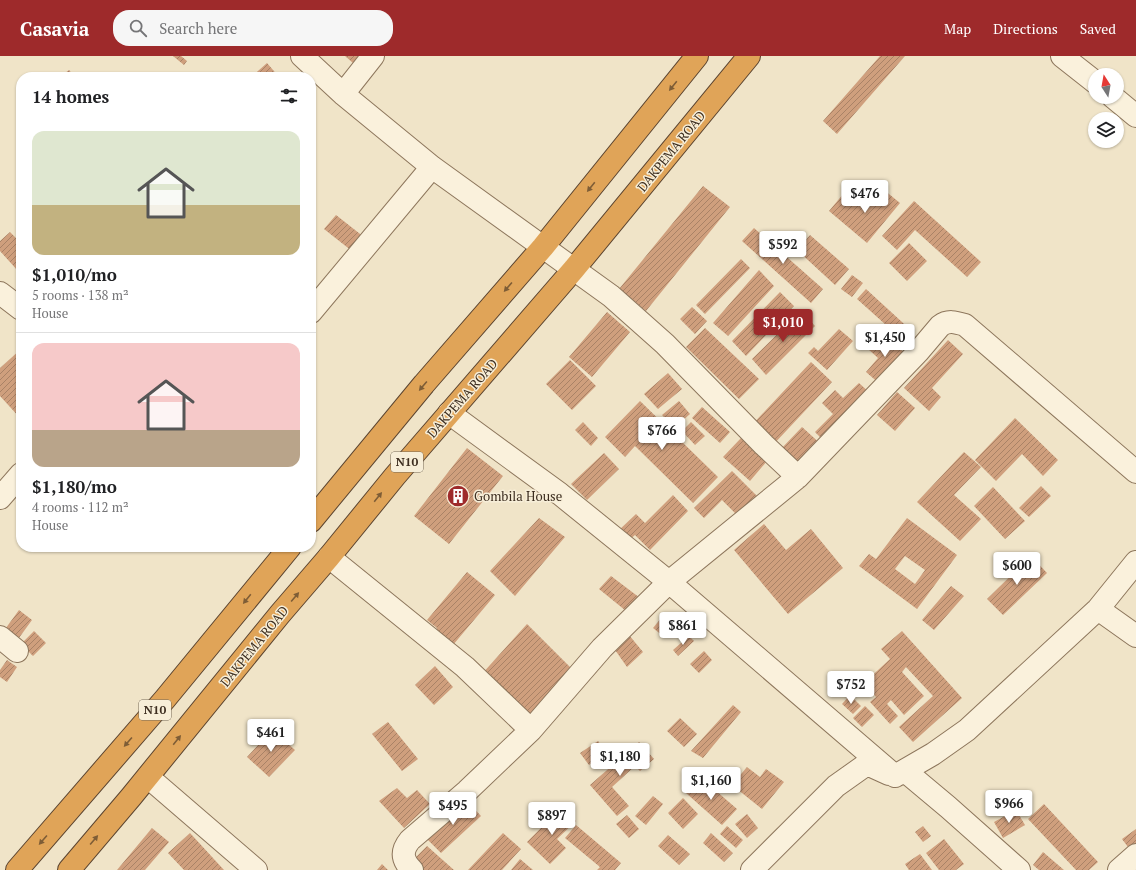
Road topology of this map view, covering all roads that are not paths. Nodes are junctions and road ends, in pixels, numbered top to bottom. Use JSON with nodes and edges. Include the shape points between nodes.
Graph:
{"nodes":[{"id":1,"x":302,"y":56,"type":"edge"},
{"id":2,"x":373,"y":56,"type":"edge"},
{"id":3,"x":697,"y":56,"type":"edge"},
{"id":4,"x":749,"y":56,"type":"edge"},
{"id":5,"x":1062,"y":56,"type":"edge"},
{"id":6,"x":1088,"y":76,"type":"edge"},
{"id":7,"x":343,"y":94,"type":"junction"},
{"id":8,"x":1121,"y":104,"type":"edge"},
{"id":9,"x":1136,"y":116,"type":"edge"},
{"id":10,"x":432,"y":167,"type":"junction"},
{"id":11,"x":543,"y":247,"type":"junction"},
{"id":12,"x":574,"y":269,"type":"junction"},
{"id":13,"x":1,"y":294,"type":"edge"},
{"id":14,"x":16,"y":305,"type":"edge"},
{"id":15,"x":316,"y":306,"type":"edge"},
{"id":16,"x":449,"y":414,"type":"junction"},
{"id":17,"x":1136,"y":472,"type":"edge"},
{"id":18,"x":798,"y":477,"type":"junction"},
{"id":19,"x":16,"y":480,"type":"edge"},
{"id":20,"x":0,"y":498,"type":"edge"},
{"id":21,"x":316,"y":515,"type":"edge"},
{"id":22,"x":286,"y":552,"type":"edge"},
{"id":23,"x":329,"y":557,"type":"junction"},
{"id":24,"x":1136,"y":562,"type":"edge"},
{"id":25,"x":668,"y":582,"type":"junction"},
{"id":26,"x":1098,"y":608,"type":"junction"},
{"id":27,"x":1136,"y":636,"type":"edge"},
{"id":28,"x":0,"y":637,"type":"edge"},
{"id":29,"x":16,"y":651,"type":"dead end"},
{"id":30,"x":531,"y":730,"type":"junction"},
{"id":31,"x":895,"y":776,"type":"junction"},
{"id":32,"x":148,"y":777,"type":"junction"},
{"id":33,"x":1136,"y":855,"type":"edge"},
{"id":34,"x":17,"y":870,"type":"edge"},
{"id":35,"x":68,"y":870,"type":"edge"},
{"id":36,"x":256,"y":870,"type":"edge"},
{"id":37,"x":412,"y":870,"type":"edge"},
{"id":38,"x":752,"y":870,"type":"edge"},
{"id":39,"x":1019,"y":870,"type":"edge"},
{"id":40,"x":1119,"y":870,"type":"edge"}],
"edges":[{"from":1,"to":7,"type":"street"},
{"from":2,"to":7,"type":"street"},
{"from":3,"to":11,"type":"highway","number":"N10","one_way":true},
{"from":4,"to":12,"type":"highway","name":"DAKPEMA ROAD","number":"N10"},
{"from":5,"to":6,"type":"street"},
{"from":7,"to":10,"type":"street"},
{"from":8,"to":9,"type":"street"},
{"from":10,"to":11,"type":"street"},
{"from":10,"to":15,"type":"street"},
{"from":11,"to":12,"type":"street"},
{"from":11,"to":21,"type":"highway","number":"N10","one_way":true,"via":[[424,384]]},
{"from":12,"to":16,"type":"highway","name":"DAKPEMA ROAD","number":"N10"},
{"from":12,"to":18,"type":"street","via":[[612,296],[665,344]]},
{"from":13,"to":14,"type":"street"},
{"from":23,"to":16,"type":"highway","name":"DAKPEMA ROAD","number":"N10","one_way":true},
{"from":16,"to":25,"type":"street","via":[[560,494]]},
{"from":17,"to":18,"type":"street","via":[[965,324],[955,322],[940,326]]},
{"from":18,"to":25,"type":"street"},
{"from":19,"to":20,"type":"street"},
{"from":22,"to":34,"type":"highway","number":"N10","one_way":true,"via":[[165,699]]},
{"from":23,"to":30,"type":"street","via":[[465,667]]},
{"from":32,"to":23,"type":"highway","name":"DAKPEMA ROAD","number":"N10","one_way":true},
{"from":24,"to":26,"type":"street"},
{"from":25,"to":30,"type":"street","via":[[602,648]]},
{"from":25,"to":31,"type":"street"},
{"from":26,"to":27,"type":"street"},
{"from":26,"to":31,"type":"street","via":[[967,730]]},
{"from":28,"to":29,"type":"street"},
{"from":30,"to":37,"type":"street","via":[[467,791],[410,840],[405,846],[404,855],[406,864]]},
{"from":31,"to":38,"type":"street","via":[[867,764],[836,786]]},
{"from":31,"to":39,"type":"street","via":[[905,771]]},
{"from":35,"to":32,"type":"highway","name":"DAKPEMA ROAD","number":"N10","one_way":true},
{"from":32,"to":36,"type":"street"},
{"from":33,"to":40,"type":"street"}]}
